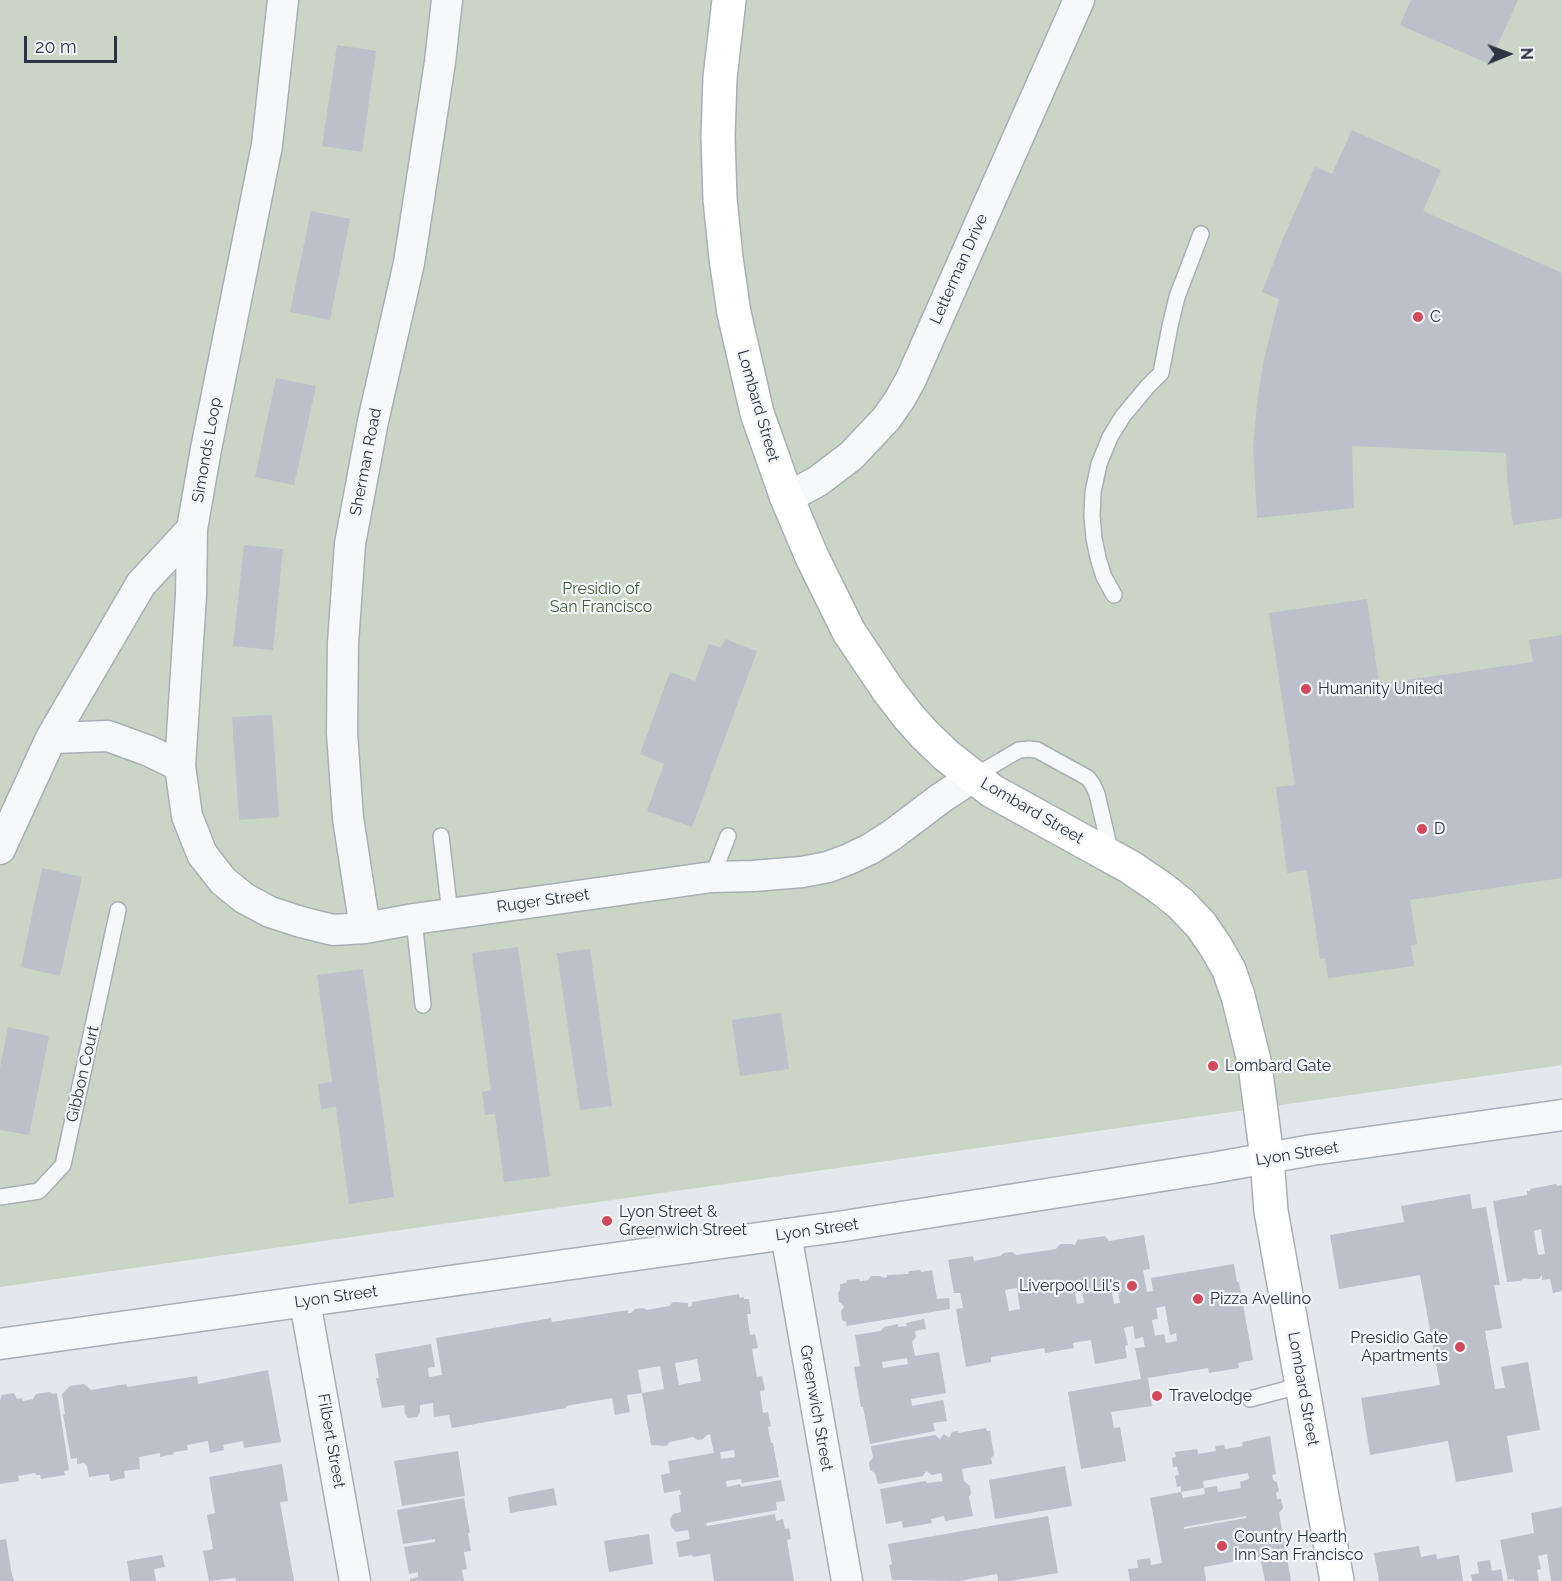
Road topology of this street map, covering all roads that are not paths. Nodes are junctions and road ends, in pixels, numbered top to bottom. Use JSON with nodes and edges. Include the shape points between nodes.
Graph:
{"nodes":[{"id":1,"x":283,"y":0,"type":"edge"},
{"id":2,"x":447,"y":0,"type":"edge"},
{"id":3,"x":729,"y":0,"type":"edge"},
{"id":4,"x":1079,"y":0,"type":"edge"},
{"id":5,"x":1201,"y":234,"type":"dead end"},
{"id":6,"x":787,"y":498,"type":"junction"},
{"id":7,"x":192,"y":529,"type":"junction"},
{"id":8,"x":1113,"y":595,"type":"dead end"},
{"id":9,"x":51,"y":738,"type":"junction"},
{"id":10,"x":180,"y":766,"type":"junction"},
{"id":11,"x":973,"y":777,"type":"junction"},
{"id":12,"x":441,"y":836,"type":"dead end"},
{"id":13,"x":728,"y":836,"type":"dead end"},
{"id":14,"x":0,"y":849,"type":"edge"},
{"id":15,"x":1112,"y":857,"type":"junction"},
{"id":16,"x":712,"y":877,"type":"junction"},
{"id":17,"x":118,"y":910,"type":"dead end"},
{"id":18,"x":450,"y":914,"type":"junction"},
{"id":19,"x":414,"y":919,"type":"junction"},
{"id":20,"x":364,"y":928,"type":"junction"},
{"id":21,"x":423,"y":1005,"type":"dead end"},
{"id":22,"x":1562,"y":1115,"type":"edge"},
{"id":23,"x":1267,"y":1158,"type":"junction"},
{"id":24,"x":0,"y":1197,"type":"edge"},
{"id":25,"x":786,"y":1234,"type":"junction"},
{"id":26,"x":306,"y":1302,"type":"junction"},
{"id":27,"x":0,"y":1344,"type":"edge"},
{"id":28,"x":1302,"y":1385,"type":"junction"},
{"id":29,"x":1250,"y":1399,"type":"dead end"},
{"id":30,"x":356,"y":1581,"type":"edge"},
{"id":31,"x":847,"y":1581,"type":"edge"},
{"id":32,"x":1337,"y":1581,"type":"edge"}],
"edges":[{"from":1,"to":7,"type":"street","name":"Simonds Loop","via":[[267,145]]},
{"from":2,"to":20,"type":"street","name":"Sherman Road","via":[[409,263],[350,544],[342,733],[348,818]]},
{"from":3,"to":6,"type":"street","name":"Lombard Street","via":[[718,137],[726,258],[744,363]]},
{"from":4,"to":6,"type":"street","name":"Letterman Drive","via":[[900,399],[851,456]]},
{"from":5,"to":8,"type":"lane","via":[[1178,297],[1161,373],[1123,416],[1099,464],[1093,492],[1094,538]]},
{"from":6,"to":11,"type":"street","name":"Lombard Street","via":[[830,595],[868,661],[908,716]]},
{"from":7,"to":9,"type":"street","via":[[141,584]]},
{"from":7,"to":10,"type":"street","name":"Ruger Street"},
{"from":9,"to":10,"type":"street","via":[[108,736]]},
{"from":9,"to":14,"type":"street"},
{"from":10,"to":20,"type":"street","name":"Ruger Street","via":[[187,816],[202,854],[223,880],[244,898],[270,912],[333,930]]},
{"from":11,"to":15,"type":"street","name":"Lombard Street"},
{"from":11,"to":15,"type":"lane","via":[[1019,750],[1029,749],[1088,778],[1096,794]]},
{"from":11,"to":16,"type":"street","name":"Ruger Street","via":[[892,835],[849,860],[802,872]]},
{"from":12,"to":18,"type":"lane"},
{"from":13,"to":16,"type":"lane"},
{"from":15,"to":23,"type":"street","name":"Lombard Street","via":[[1181,904],[1201,925],[1229,970],[1255,1065]]},
{"from":16,"to":18,"type":"street","name":"Ruger Street"},
{"from":17,"to":24,"type":"lane","name":"Gibbon Court","via":[[63,1165],[39,1191]]},
{"from":18,"to":19,"type":"street","name":"Ruger Street"},
{"from":19,"to":20,"type":"street","name":"Ruger Street"},
{"from":19,"to":21,"type":"lane"},
{"from":22,"to":23,"type":"street","name":"Lyon Street"},
{"from":23,"to":25,"type":"street","name":"Lyon Street"},
{"from":23,"to":28,"type":"street","name":"Lombard Street","via":[[1271,1210]]},
{"from":25,"to":26,"type":"street","name":"Lyon Street"},
{"from":25,"to":31,"type":"street","name":"Greenwich Street"},
{"from":26,"to":27,"type":"street","name":"Lyon Street"},
{"from":26,"to":30,"type":"street","name":"Filbert Street"},
{"from":28,"to":29,"type":"lane"},
{"from":28,"to":32,"type":"street","name":"Lombard Street"}]}
